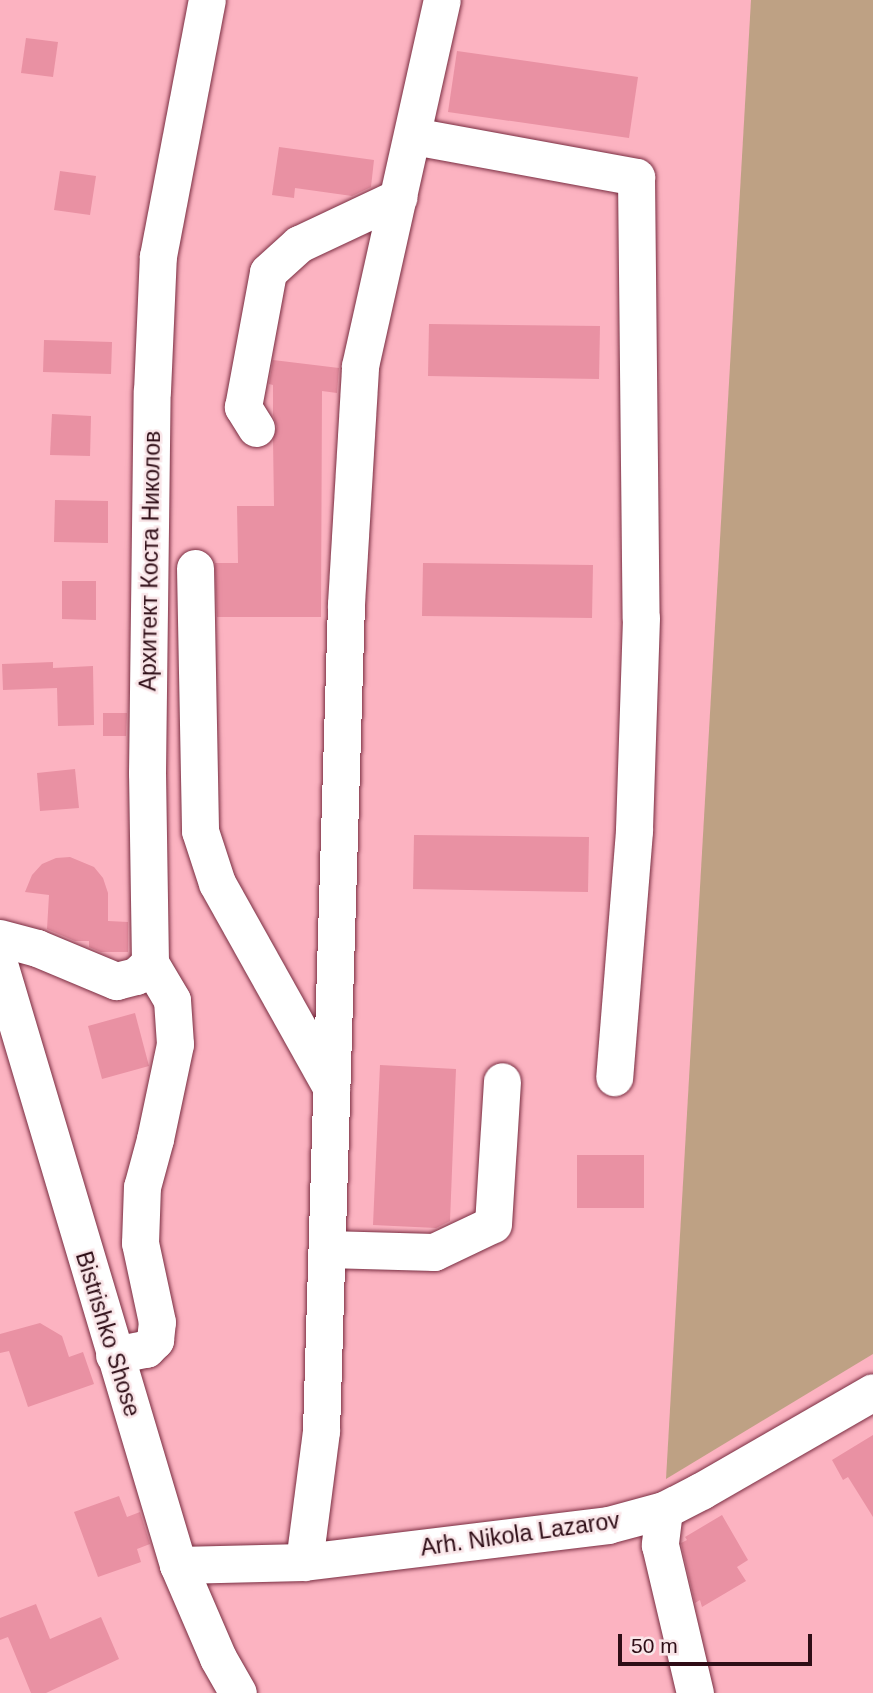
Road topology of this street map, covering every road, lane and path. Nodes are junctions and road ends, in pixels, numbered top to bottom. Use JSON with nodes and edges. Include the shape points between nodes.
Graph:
{"nodes":[{"id":1,"x":207,"y":0,"type":"edge"},
{"id":2,"x":442,"y":0,"type":"edge"},
{"id":3,"x":413,"y":136,"type":"junction"},
{"id":4,"x":399,"y":197,"type":"junction"},
{"id":5,"x":256,"y":428,"type":"dead end"},
{"id":6,"x":195,"y":568,"type":"dead end"},
{"id":7,"x":0,"y":938,"type":"edge"},
{"id":8,"x":150,"y":963,"type":"junction"},
{"id":9,"x":0,"y":967,"type":"edge"},
{"id":10,"x":614,"y":1077,"type":"dead end"},
{"id":11,"x":502,"y":1081,"type":"dead end"},
{"id":12,"x":331,"y":1087,"type":"junction"},
{"id":13,"x":327,"y":1249,"type":"junction"},
{"id":14,"x":114,"y":1356,"type":"junction"},
{"id":15,"x":873,"y":1392,"type":"edge"},
{"id":16,"x":664,"y":1510,"type":"junction"},
{"id":17,"x":304,"y":1562,"type":"junction"},
{"id":18,"x":178,"y":1565,"type":"junction"},
{"id":19,"x":238,"y":1693,"type":"edge"},
{"id":20,"x":695,"y":1693,"type":"edge"}],
"edges":[{"from":1,"to":8,"type":"street","name":"Архитект Коста Николов","via":[[158,256],[147,773]]},
{"from":2,"to":3,"type":"street"},
{"from":3,"to":4,"type":"street"},
{"from":3,"to":10,"type":"street","via":[[636,177],[641,618],[634,831]]},
{"from":4,"to":5,"type":"street","via":[[299,244],[268,272],[243,407]]},
{"from":4,"to":12,"type":"street","via":[[360,366],[346,604]]},
{"from":6,"to":12,"type":"street","via":[[200,831],[217,883]]},
{"from":7,"to":8,"type":"street","via":[[116,981],[136,976]]},
{"from":8,"to":14,"type":"street","via":[[172,1000],[175,1044],[142,1187],[140,1243],[157,1322],[155,1340],[146,1349]]},
{"from":9,"to":14,"type":"street","name":"Bistrishko Shose"},
{"from":11,"to":13,"type":"street","via":[[493,1224],[433,1252]]},
{"from":12,"to":13,"type":"street"},
{"from":13,"to":17,"type":"street","via":[[321,1431]]},
{"from":14,"to":18,"type":"street","name":"Bistrishko Shose"},
{"from":15,"to":16,"type":"street","name":"Arh. Nikola Lazarov"},
{"from":16,"to":17,"type":"street","name":"Arh. Nikola Lazarov","via":[[608,1525]]},
{"from":16,"to":20,"type":"street","via":[[660,1545]]},
{"from":17,"to":18,"type":"street","name":"Arh. Nikola Lazarov"},
{"from":18,"to":19,"type":"street","name":"Bistrishko Shose","via":[[212,1647]]}]}
